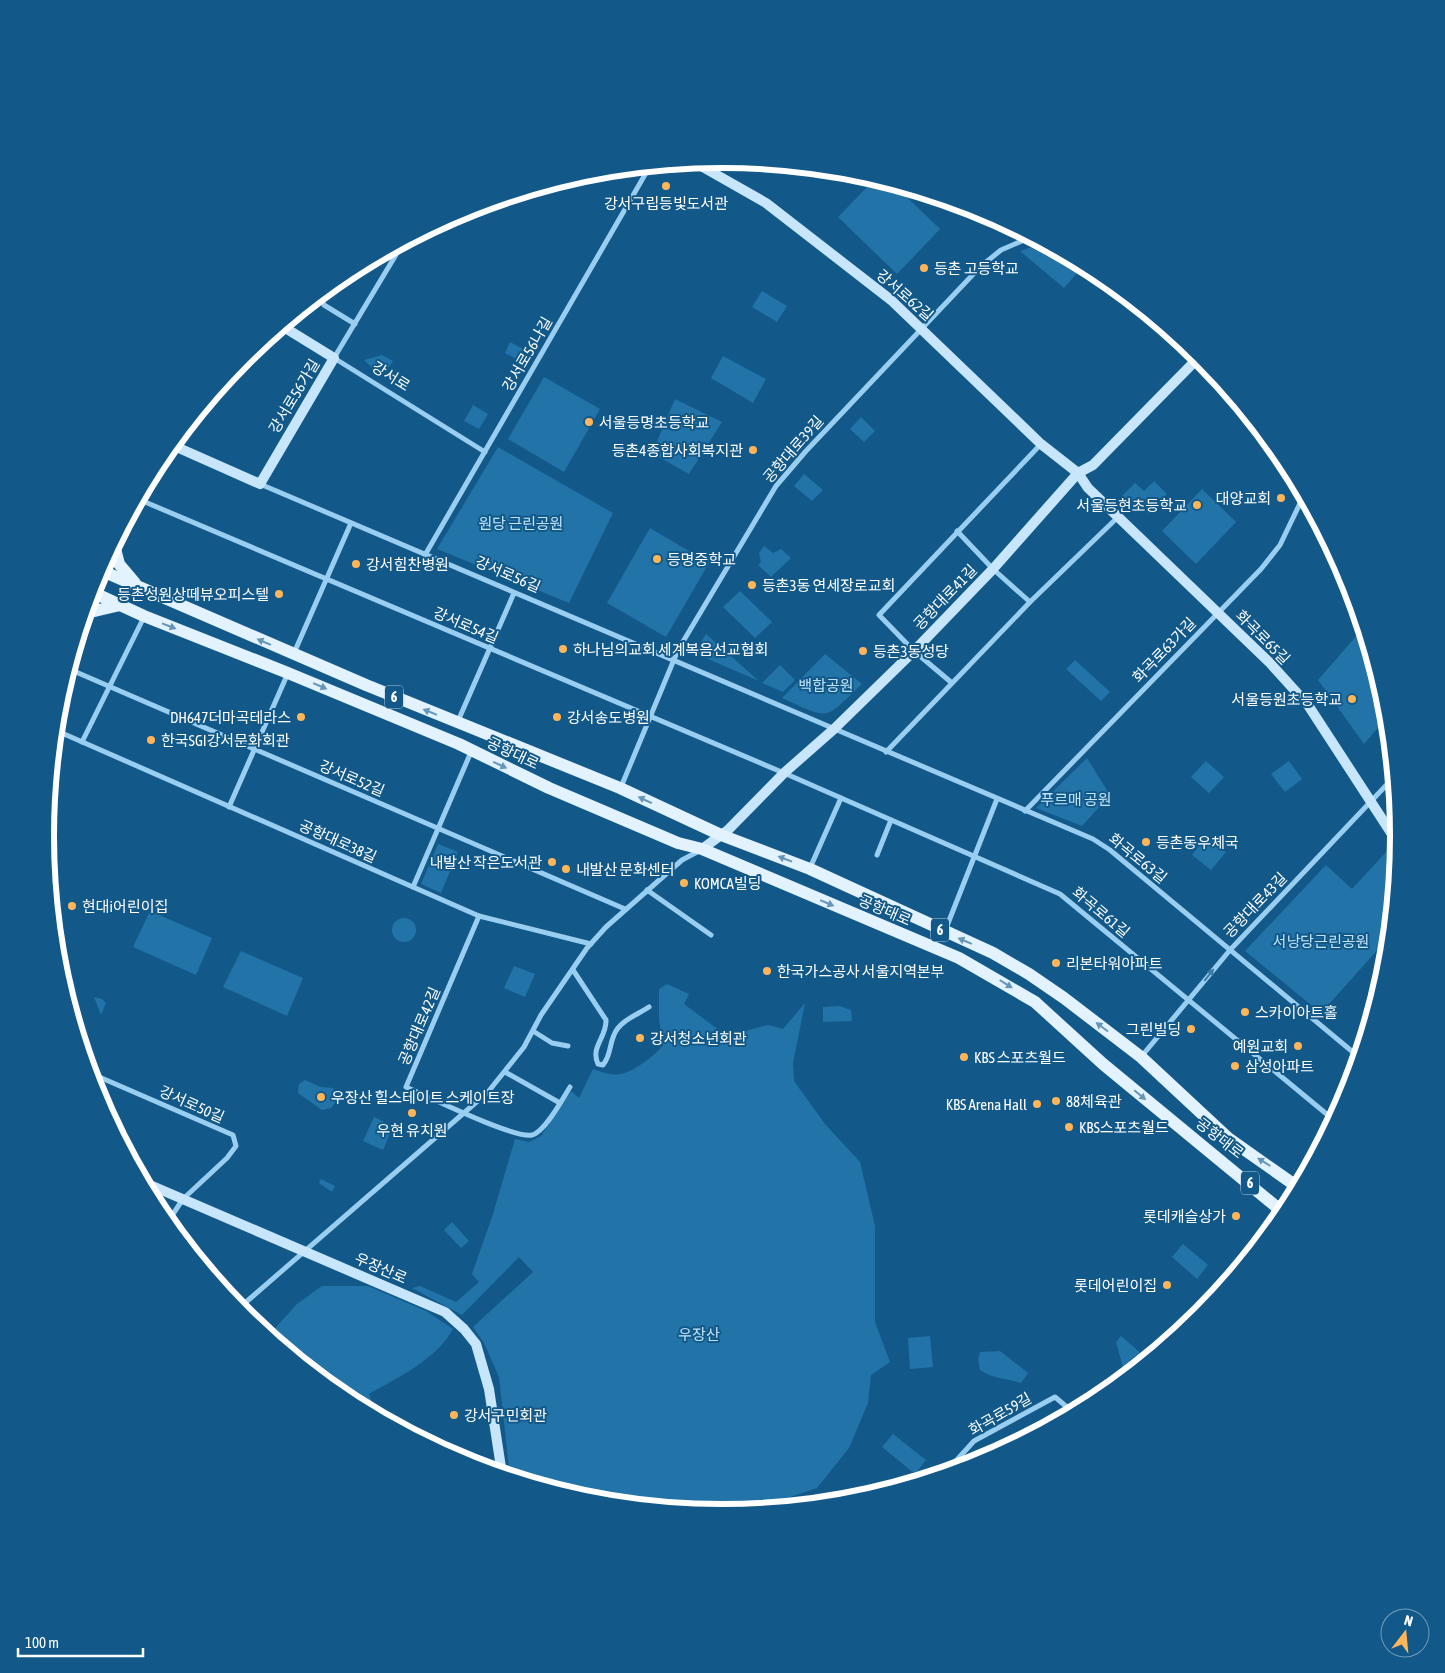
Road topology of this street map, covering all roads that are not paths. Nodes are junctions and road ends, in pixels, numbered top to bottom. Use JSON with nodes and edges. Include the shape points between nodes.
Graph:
{"nodes":[{"id":1,"x":705,"y":168,"type":"edge"},
{"id":2,"x":647,"y":172,"type":"edge"},
{"id":3,"x":1024,"y":240,"type":"edge"},
{"id":4,"x":397,"y":252,"type":"edge"},
{"id":5,"x":322,"y":301,"type":"edge"},
{"id":6,"x":354,"y":324,"type":"junction"},
{"id":7,"x":287,"y":329,"type":"edge"},
{"id":8,"x":922,"y":330,"type":"junction"},
{"id":9,"x":334,"y":358,"type":"junction"},
{"id":10,"x":1194,"y":363,"type":"edge"},
{"id":11,"x":1041,"y":444,"type":"junction"},
{"id":12,"x":178,"y":448,"type":"edge"},
{"id":13,"x":485,"y":452,"type":"junction"},
{"id":14,"x":1078,"y":473,"type":"junction"},
{"id":15,"x":260,"y":484,"type":"junction"},
{"id":16,"x":143,"y":501,"type":"edge"},
{"id":17,"x":1301,"y":501,"type":"edge"},
{"id":18,"x":1118,"y":517,"type":"junction"},
{"id":19,"x":351,"y":523,"type":"junction"},
{"id":20,"x":957,"y":531,"type":"junction"},
{"id":21,"x":117,"y":555,"type":"edge"},
{"id":22,"x":425,"y":555,"type":"junction"},
{"id":23,"x":993,"y":569,"type":"junction"},
{"id":24,"x":108,"y":574,"type":"edge"},
{"id":25,"x":326,"y":579,"type":"junction"},
{"id":26,"x":140,"y":588,"type":"junction"},
{"id":27,"x":514,"y":593,"type":"junction"},
{"id":28,"x":99,"y":595,"type":"edge"},
{"id":29,"x":1030,"y":602,"type":"junction"},
{"id":30,"x":120,"y":605,"type":"junction"},
{"id":31,"x":93,"y":611,"type":"edge"},
{"id":32,"x":1217,"y":613,"type":"junction"},
{"id":33,"x":144,"y":616,"type":"junction"},
{"id":34,"x":489,"y":648,"type":"junction"},
{"id":35,"x":914,"y":651,"type":"junction"},
{"id":36,"x":293,"y":654,"type":"junction"},
{"id":37,"x":674,"y":661,"type":"junction"},
{"id":38,"x":75,"y":672,"type":"edge"},
{"id":39,"x":288,"y":673,"type":"junction"},
{"id":40,"x":952,"y":683,"type":"junction"},
{"id":41,"x":110,"y":688,"type":"junction"},
{"id":42,"x":649,"y":716,"type":"junction"},
{"id":43,"x":457,"y":722,"type":"junction"},
{"id":44,"x":834,"y":729,"type":"junction"},
{"id":45,"x":62,"y":733,"type":"edge"},
{"id":46,"x":82,"y":742,"type":"junction"},
{"id":47,"x":254,"y":750,"type":"junction"},
{"id":48,"x":471,"y":752,"type":"junction"},
{"id":49,"x":886,"y":752,"type":"junction"},
{"id":50,"x":784,"y":773,"type":"junction"},
{"id":51,"x":1389,"y":782,"type":"edge"},
{"id":52,"x":620,"y":788,"type":"junction"},
{"id":53,"x":841,"y":798,"type":"junction"},
{"id":54,"x":997,"y":799,"type":"junction"},
{"id":55,"x":1370,"y":802,"type":"junction"},
{"id":56,"x":229,"y":807,"type":"junction"},
{"id":57,"x":1025,"y":811,"type":"junction"},
{"id":58,"x":892,"y":820,"type":"junction"},
{"id":59,"x":437,"y":829,"type":"junction"},
{"id":60,"x":1391,"y":833,"type":"edge"},
{"id":61,"x":721,"y":835,"type":"junction"},
{"id":62,"x":702,"y":849,"type":"junction"},
{"id":63,"x":877,"y":855,"type":"dead end"},
{"id":64,"x":974,"y":856,"type":"junction"},
{"id":65,"x":810,"y":869,"type":"junction"},
{"id":66,"x":413,"y":887,"type":"junction"},
{"id":67,"x":647,"y":890,"type":"junction"},
{"id":68,"x":625,"y":910,"type":"junction"},
{"id":69,"x":479,"y":916,"type":"junction"},
{"id":70,"x":944,"y":932,"type":"junction"},
{"id":71,"x":711,"y":935,"type":"dead end"},
{"id":72,"x":591,"y":944,"type":"junction"},
{"id":73,"x":1230,"y":950,"type":"junction"},
{"id":74,"x":573,"y":970,"type":"junction"},
{"id":75,"x":1189,"y":1001,"type":"junction"},
{"id":76,"x":649,"y":1008,"type":"dead end"},
{"id":77,"x":532,"y":1031,"type":"junction"},
{"id":78,"x":568,"y":1046,"type":"dead end"},
{"id":79,"x":1355,"y":1054,"type":"edge"},
{"id":80,"x":1141,"y":1057,"type":"junction"},
{"id":81,"x":506,"y":1072,"type":"junction"},
{"id":82,"x":99,"y":1076,"type":"edge"},
{"id":83,"x":570,"y":1087,"type":"dead end"},
{"id":84,"x":560,"y":1103,"type":"junction"},
{"id":85,"x":463,"y":1113,"type":"junction"},
{"id":86,"x":1329,"y":1116,"type":"edge"},
{"id":87,"x":1294,"y":1184,"type":"edge"},
{"id":88,"x":152,"y":1186,"type":"edge"},
{"id":89,"x":183,"y":1199,"type":"junction"},
{"id":90,"x":1279,"y":1209,"type":"edge"},
{"id":91,"x":172,"y":1216,"type":"edge"},
{"id":92,"x":302,"y":1251,"type":"junction"},
{"id":93,"x":244,"y":1303,"type":"edge"},
{"id":94,"x":1069,"y":1409,"type":"edge"},
{"id":95,"x":953,"y":1464,"type":"edge"},
{"id":96,"x":501,"y":1467,"type":"edge"}],
"edges":[{"from":1,"to":8,"type":"street","name":"강서로62길","via":[[766,203],[891,300]]},
{"from":2,"to":13,"type":"street","name":"강서로56나길"},
{"from":3,"to":8,"type":"street","name":"공항대로39길","via":[[1001,250],[980,267]]},
{"from":4,"to":6,"type":"street","name":"강서로56가길"},
{"from":5,"to":6,"type":"street","via":[[324,306]]},
{"from":6,"to":9,"type":"street","name":"강서로56가길"},
{"from":7,"to":9,"type":"street","name":"강서로"},
{"from":8,"to":11,"type":"street","name":"강서로62길"},
{"from":8,"to":37,"type":"street","name":"공항대로39길","via":[[806,450],[776,486]]},
{"from":9,"to":13,"type":"street","name":"강서로"},
{"from":9,"to":15,"type":"street","name":"강서로56가길"},
{"from":10,"to":14,"type":"street","name":"공항대로41길","via":[[1093,465]]},
{"from":11,"to":14,"type":"street","name":"강서로62길"},
{"from":11,"to":20,"type":"street"},
{"from":12,"to":15,"type":"street","name":"강서로56길"},
{"from":13,"to":22,"type":"street","name":"강서로56나길"},
{"from":14,"to":18,"type":"street","name":"화곡로65길","via":[[1088,488]]},
{"from":14,"to":23,"type":"street","name":"공항대로41길"},
{"from":15,"to":19,"type":"street","name":"강서로56길"},
{"from":16,"to":25,"type":"street","name":"강서로54길"},
{"from":17,"to":32,"type":"street","name":"화곡로63가길","via":[[1280,545]]},
{"from":18,"to":29,"type":"street"},
{"from":18,"to":32,"type":"street","name":"화곡로65길"},
{"from":19,"to":22,"type":"street","name":"강서로56길"},
{"from":19,"to":25,"type":"street"},
{"from":20,"to":23,"type":"street"},
{"from":20,"to":35,"type":"street","via":[[879,615]]},
{"from":21,"to":26,"type":"main road","via":[[119,564]]},
{"from":22,"to":27,"type":"street","name":"강서로56길"},
{"from":23,"to":29,"type":"street"},
{"from":23,"to":35,"type":"street","name":"공항대로41길"},
{"from":24,"to":26,"type":"main road","name":"공항대로","number":"6"},
{"from":25,"to":34,"type":"street","name":"강서로54길"},
{"from":25,"to":36,"type":"street"},
{"from":36,"to":26,"type":"main road","name":"공항대로","number":"6","one_way":true},
{"from":27,"to":34,"type":"street"},
{"from":27,"to":37,"type":"street","name":"강서로56길"},
{"from":28,"to":30,"type":"main road","name":"공항대로","number":"6"},
{"from":29,"to":40,"type":"street"},
{"from":30,"to":31,"type":"main road"},
{"from":30,"to":33,"type":"main road","name":"공항대로","number":"6"},
{"from":32,"to":55,"type":"street","name":"화곡로65길","via":[[1270,663],[1308,706]]},
{"from":32,"to":57,"type":"street","name":"화곡로63가길"},
{"from":33,"to":39,"type":"main road","name":"공항대로","number":"6","one_way":true},
{"from":33,"to":41,"type":"street"},
{"from":34,"to":42,"type":"street","name":"강서로54길"},
{"from":34,"to":43,"type":"street"},
{"from":35,"to":40,"type":"street"},
{"from":35,"to":44,"type":"street","name":"공항대로41길"},
{"from":43,"to":36,"type":"main road","name":"공항대로","number":"6","one_way":true},
{"from":37,"to":42,"type":"street","name":"공항대로39길"},
{"from":37,"to":44,"type":"street","name":"강서로56길"},
{"from":38,"to":41,"type":"street","name":"강서로52길"},
{"from":39,"to":47,"type":"street"},
{"from":39,"to":48,"type":"main road","name":"공항대로","number":"6","one_way":true,"via":[[459,744]]},
{"from":40,"to":49,"type":"street"},
{"from":41,"to":46,"type":"street"},
{"from":41,"to":47,"type":"street","name":"강서로52길"},
{"from":42,"to":50,"type":"street","name":"강서로54길"},
{"from":42,"to":52,"type":"street","name":"공항대로39길"},
{"from":43,"to":52,"type":"main road","name":"공항대로","number":"6"},
{"from":44,"to":49,"type":"street","name":"화곡로63길"},
{"from":44,"to":50,"type":"street","name":"공항대로41길"},
{"from":45,"to":46,"type":"street","name":"공항대로38길"},
{"from":46,"to":56,"type":"street","name":"공항대로38길"},
{"from":47,"to":56,"type":"street"},
{"from":47,"to":59,"type":"street","name":"강서로52길"},
{"from":48,"to":59,"type":"street","name":"공항대로"},
{"from":48,"to":62,"type":"main road","name":"공항대로","number":"6","one_way":true,"via":[[678,843]]},
{"from":49,"to":54,"type":"street","name":"화곡로63길"},
{"from":50,"to":53,"type":"street","name":"화곡로61길"},
{"from":50,"to":61,"type":"street","name":"공항대로41길"},
{"from":51,"to":55,"type":"street","name":"공항대로43길"},
{"from":61,"to":52,"type":"main road","name":"공항대로","number":"6","one_way":true},
{"from":53,"to":58,"type":"street","name":"화곡로61길"},
{"from":53,"to":65,"type":"street"},
{"from":54,"to":57,"type":"street","name":"화곡로63길"},
{"from":54,"to":64,"type":"street"},
{"from":55,"to":60,"type":"street","name":"화곡로65길"},
{"from":55,"to":73,"type":"street","name":"공항대로43길"},
{"from":56,"to":66,"type":"street","name":"공항대로38길"},
{"from":57,"to":73,"type":"street","name":"화곡로63길","via":[[1093,839],[1110,850]]},
{"from":58,"to":63,"type":"street"},
{"from":58,"to":64,"type":"street","name":"화곡로61길"},
{"from":59,"to":66,"type":"street","name":"공항대로"},
{"from":59,"to":68,"type":"street","name":"강서로52길"},
{"from":61,"to":62,"type":"street","name":"공항대로41길"},
{"from":65,"to":61,"type":"main road","name":"공항대로","number":"6","one_way":true},
{"from":62,"to":67,"type":"street","via":[[682,860]]},
{"from":62,"to":90,"type":"main road","name":"공항대로","number":"6","one_way":true,"via":[[959,958],[1035,1002],[1103,1064]]},
{"from":64,"to":70,"type":"street"},
{"from":64,"to":75,"type":"street","name":"화곡로61길","via":[[1060,894]]},
{"from":65,"to":70,"type":"main road","name":"공항대로","number":"6"},
{"from":66,"to":69,"type":"street","name":"공항대로38길"},
{"from":67,"to":68,"type":"street"},
{"from":67,"to":71,"type":"street"},
{"from":68,"to":72,"type":"street"},
{"from":69,"to":72,"type":"street","name":"공항대로38길"},
{"from":69,"to":85,"type":"street","name":"공항대로42길","via":[[406,1087]]},
{"from":80,"to":70,"type":"main road","name":"공항대로","number":"6","one_way":true,"via":[[1029,974],[993,953]]},
{"from":72,"to":74,"type":"street"},
{"from":75,"to":73,"type":"street","name":"공항대로43길","one_way":true},
{"from":73,"to":79,"type":"street","name":"화곡로63길"},
{"from":74,"to":76,"type":"street","via":[[606,1020],[606,1027],[596,1046],[594,1057],[598,1064],[603,1065],[609,1057],[617,1028]]},
{"from":74,"to":77,"type":"street"},
{"from":75,"to":80,"type":"street","name":"공항대로43길"},
{"from":75,"to":86,"type":"street","name":"화곡로61길"},
{"from":77,"to":78,"type":"street","via":[[552,1043]]},
{"from":77,"to":81,"type":"street"},
{"from":87,"to":80,"type":"main road","name":"공항대로","number":"6","one_way":true,"via":[[1228,1138]]},
{"from":81,"to":84,"type":"street"},
{"from":81,"to":85,"type":"street"},
{"from":82,"to":89,"type":"street","name":"강서로50길","via":[[233,1135],[236,1146],[228,1158]]},
{"from":83,"to":84,"type":"street","name":"공항대로42길"},
{"from":84,"to":85,"type":"street","name":"공항대로42길","via":[[542,1130],[532,1135],[517,1134]]},
{"from":85,"to":92,"type":"street"},
{"from":88,"to":89,"type":"street","name":"우장산로"},
{"from":89,"to":91,"type":"street"},
{"from":89,"to":92,"type":"street","name":"우장산로"},
{"from":92,"to":93,"type":"street"},
{"from":92,"to":96,"type":"street","name":"우장산로","via":[[445,1312],[464,1329],[476,1344],[489,1390]]},
{"from":94,"to":95,"type":"street","name":"화곡로59길","via":[[1055,1397],[974,1441]]}]}
